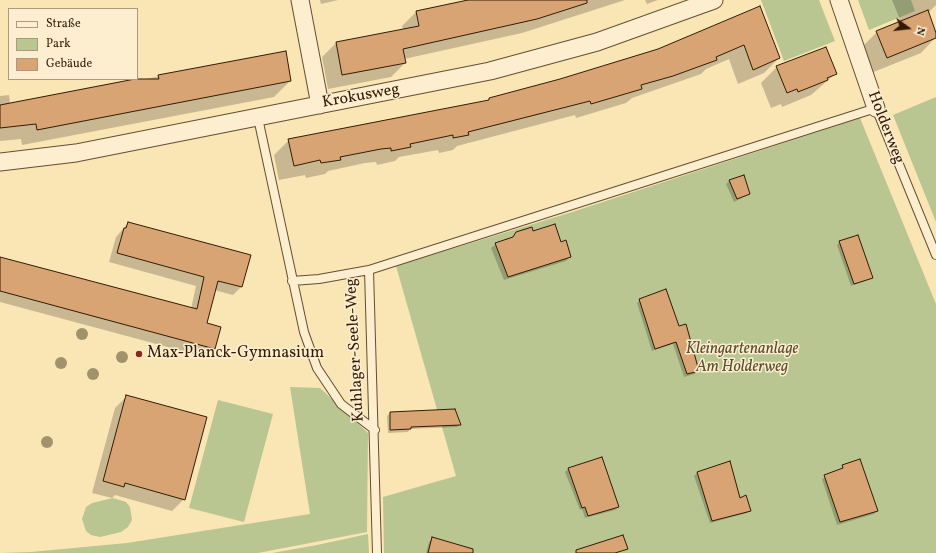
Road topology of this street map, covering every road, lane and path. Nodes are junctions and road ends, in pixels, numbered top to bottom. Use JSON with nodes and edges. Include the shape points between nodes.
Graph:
{"nodes":[{"id":1,"x":300,"y":0,"type":"edge"},
{"id":2,"x":714,"y":0,"type":"edge"},
{"id":3,"x":839,"y":0,"type":"edge"},
{"id":4,"x":320,"y":105,"type":"junction"},
{"id":5,"x":876,"y":108,"type":"junction"},
{"id":6,"x":258,"y":118,"type":"junction"},
{"id":7,"x":0,"y":162,"type":"edge"},
{"id":8,"x":936,"y":255,"type":"edge"},
{"id":9,"x":369,"y":270,"type":"junction"},
{"id":10,"x":292,"y":281,"type":"junction"},
{"id":11,"x":375,"y":430,"type":"junction"},
{"id":12,"x":377,"y":553,"type":"edge"}],
"edges":[{"from":1,"to":4,"type":"street"},
{"from":2,"to":4,"type":"street","name":"Krokusweg","via":[[616,36],[523,64],[446,82]]},
{"from":3,"to":5,"type":"street","name":"Holderweg"},
{"from":4,"to":6,"type":"street","name":"Krokusweg"},
{"from":5,"to":8,"type":"lane","name":"Holderweg"},
{"from":5,"to":9,"type":"lane"},
{"from":6,"to":7,"type":"street","name":"Krokusweg","via":[[76,153]]},
{"from":6,"to":10,"type":"lane","name":"Kuhlager-Seele-Weg"},
{"from":9,"to":10,"type":"lane","name":"Kuhlager-Seele-Weg"},
{"from":9,"to":11,"type":"lane","name":"Kuhlager-Seele-Weg"},
{"from":10,"to":11,"type":"lane","name":"Kuhlager-Seele-Weg","via":[[304,332],[317,368],[341,404]]},
{"from":11,"to":12,"type":"lane","name":"Kuhlager-Seele-Weg"}]}
